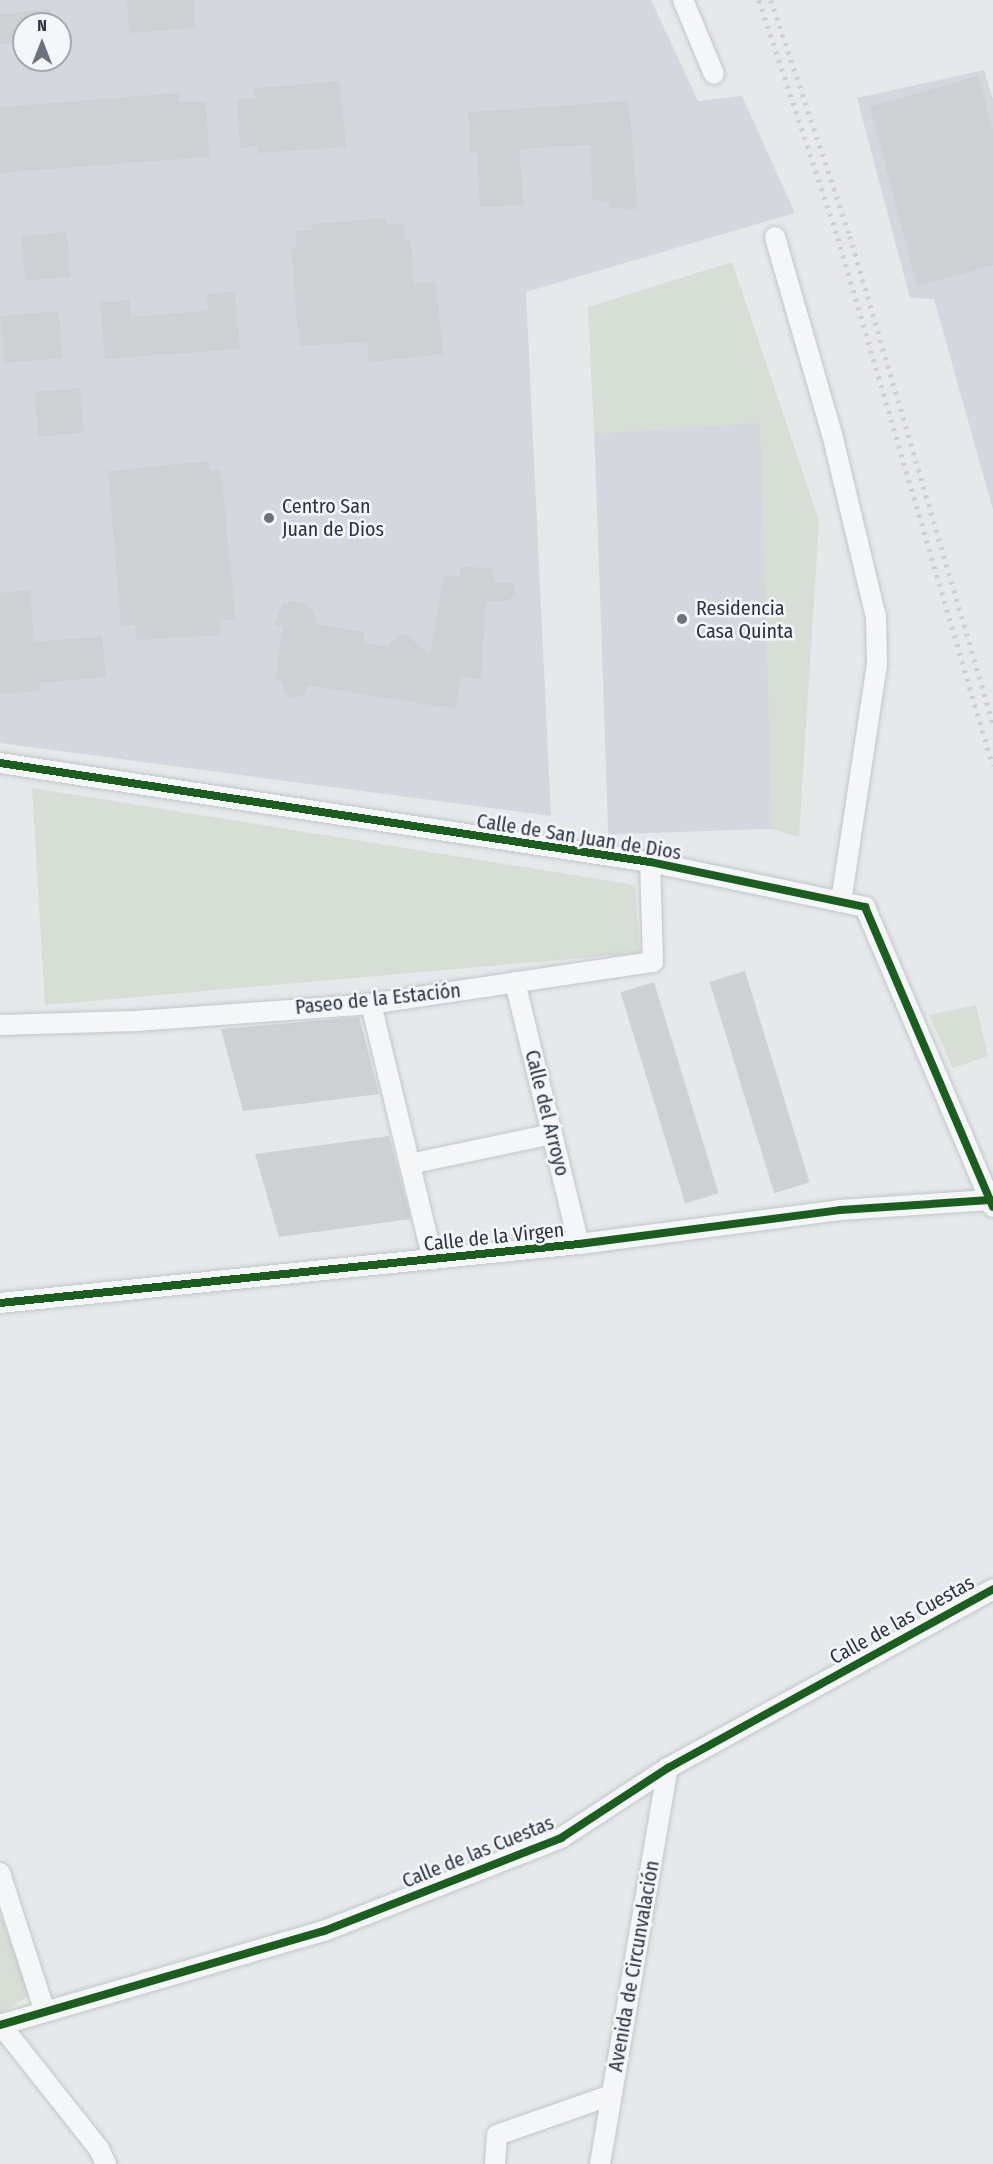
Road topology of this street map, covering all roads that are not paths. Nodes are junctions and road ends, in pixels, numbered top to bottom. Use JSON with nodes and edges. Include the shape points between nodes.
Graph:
{"nodes":[{"id":1,"x":683,"y":0,"type":"edge"},
{"id":2,"x":714,"y":74,"type":"dead end"},
{"id":3,"x":775,"y":237,"type":"dead end"},
{"id":4,"x":0,"y":763,"type":"edge"},
{"id":5,"x":650,"y":862,"type":"junction"},
{"id":6,"x":842,"y":902,"type":"junction"},
{"id":7,"x":515,"y":982,"type":"junction"},
{"id":8,"x":371,"y":1004,"type":"junction"},
{"id":9,"x":0,"y":1025,"type":"edge"},
{"id":10,"x":552,"y":1134,"type":"junction"},
{"id":11,"x":410,"y":1164,"type":"junction"},
{"id":12,"x":992,"y":1204,"type":"edge"},
{"id":13,"x":579,"y":1244,"type":"junction"},
{"id":14,"x":432,"y":1260,"type":"junction"},
{"id":15,"x":0,"y":1303,"type":"edge"},
{"id":16,"x":993,"y":1589,"type":"edge"},
{"id":17,"x":668,"y":1768,"type":"junction"},
{"id":18,"x":0,"y":1874,"type":"edge"},
{"id":19,"x":44,"y":2010,"type":"junction"},
{"id":20,"x":0,"y":2025,"type":"edge"},
{"id":21,"x":612,"y":2095,"type":"junction"},
{"id":22,"x":106,"y":2164,"type":"edge"},
{"id":23,"x":495,"y":2164,"type":"edge"},
{"id":24,"x":600,"y":2164,"type":"edge"}],
"edges":[{"from":1,"to":2,"type":"street"},
{"from":3,"to":6,"type":"street","via":[[832,434],[876,617],[877,664]]},
{"from":4,"to":5,"type":"street","name":"Calle de San Juan de Dios"},
{"from":5,"to":6,"type":"street","name":"Calle de San Juan de Dios"},
{"from":5,"to":7,"type":"street","name":"Paseo de la Estación","via":[[653,962]]},
{"from":6,"to":12,"type":"street","name":"Calle de San Juan de Dios","via":[[865,907]]},
{"from":7,"to":8,"type":"street","name":"Paseo de la Estación"},
{"from":7,"to":10,"type":"street","name":"Calle del Arroyo"},
{"from":8,"to":9,"type":"street","name":"Paseo de la Estación","via":[[136,1021]]},
{"from":8,"to":11,"type":"street"},
{"from":10,"to":11,"type":"street"},
{"from":10,"to":13,"type":"street","name":"Calle del Arroyo"},
{"from":11,"to":14,"type":"street"},
{"from":12,"to":13,"type":"street","name":"Calle de la Virgen","via":[[840,1210]]},
{"from":13,"to":14,"type":"street","name":"Calle de la Virgen"},
{"from":14,"to":15,"type":"street","name":"Calle de la Virgen"},
{"from":16,"to":17,"type":"street","name":"Calle de las Cuestas"},
{"from":17,"to":19,"type":"street","name":"Calle de las Cuestas","via":[[561,1838],[324,1931]]},
{"from":17,"to":21,"type":"street","name":"Avenida de Circunvalación"},
{"from":18,"to":19,"type":"street"},
{"from":19,"to":20,"type":"street","name":"Calle de las Cuestas"},
{"from":20,"to":22,"type":"street","via":[[99,2149]]},
{"from":21,"to":23,"type":"street","via":[[497,2135]]},
{"from":21,"to":24,"type":"street","name":"Avenida de Circunvalación"}]}
